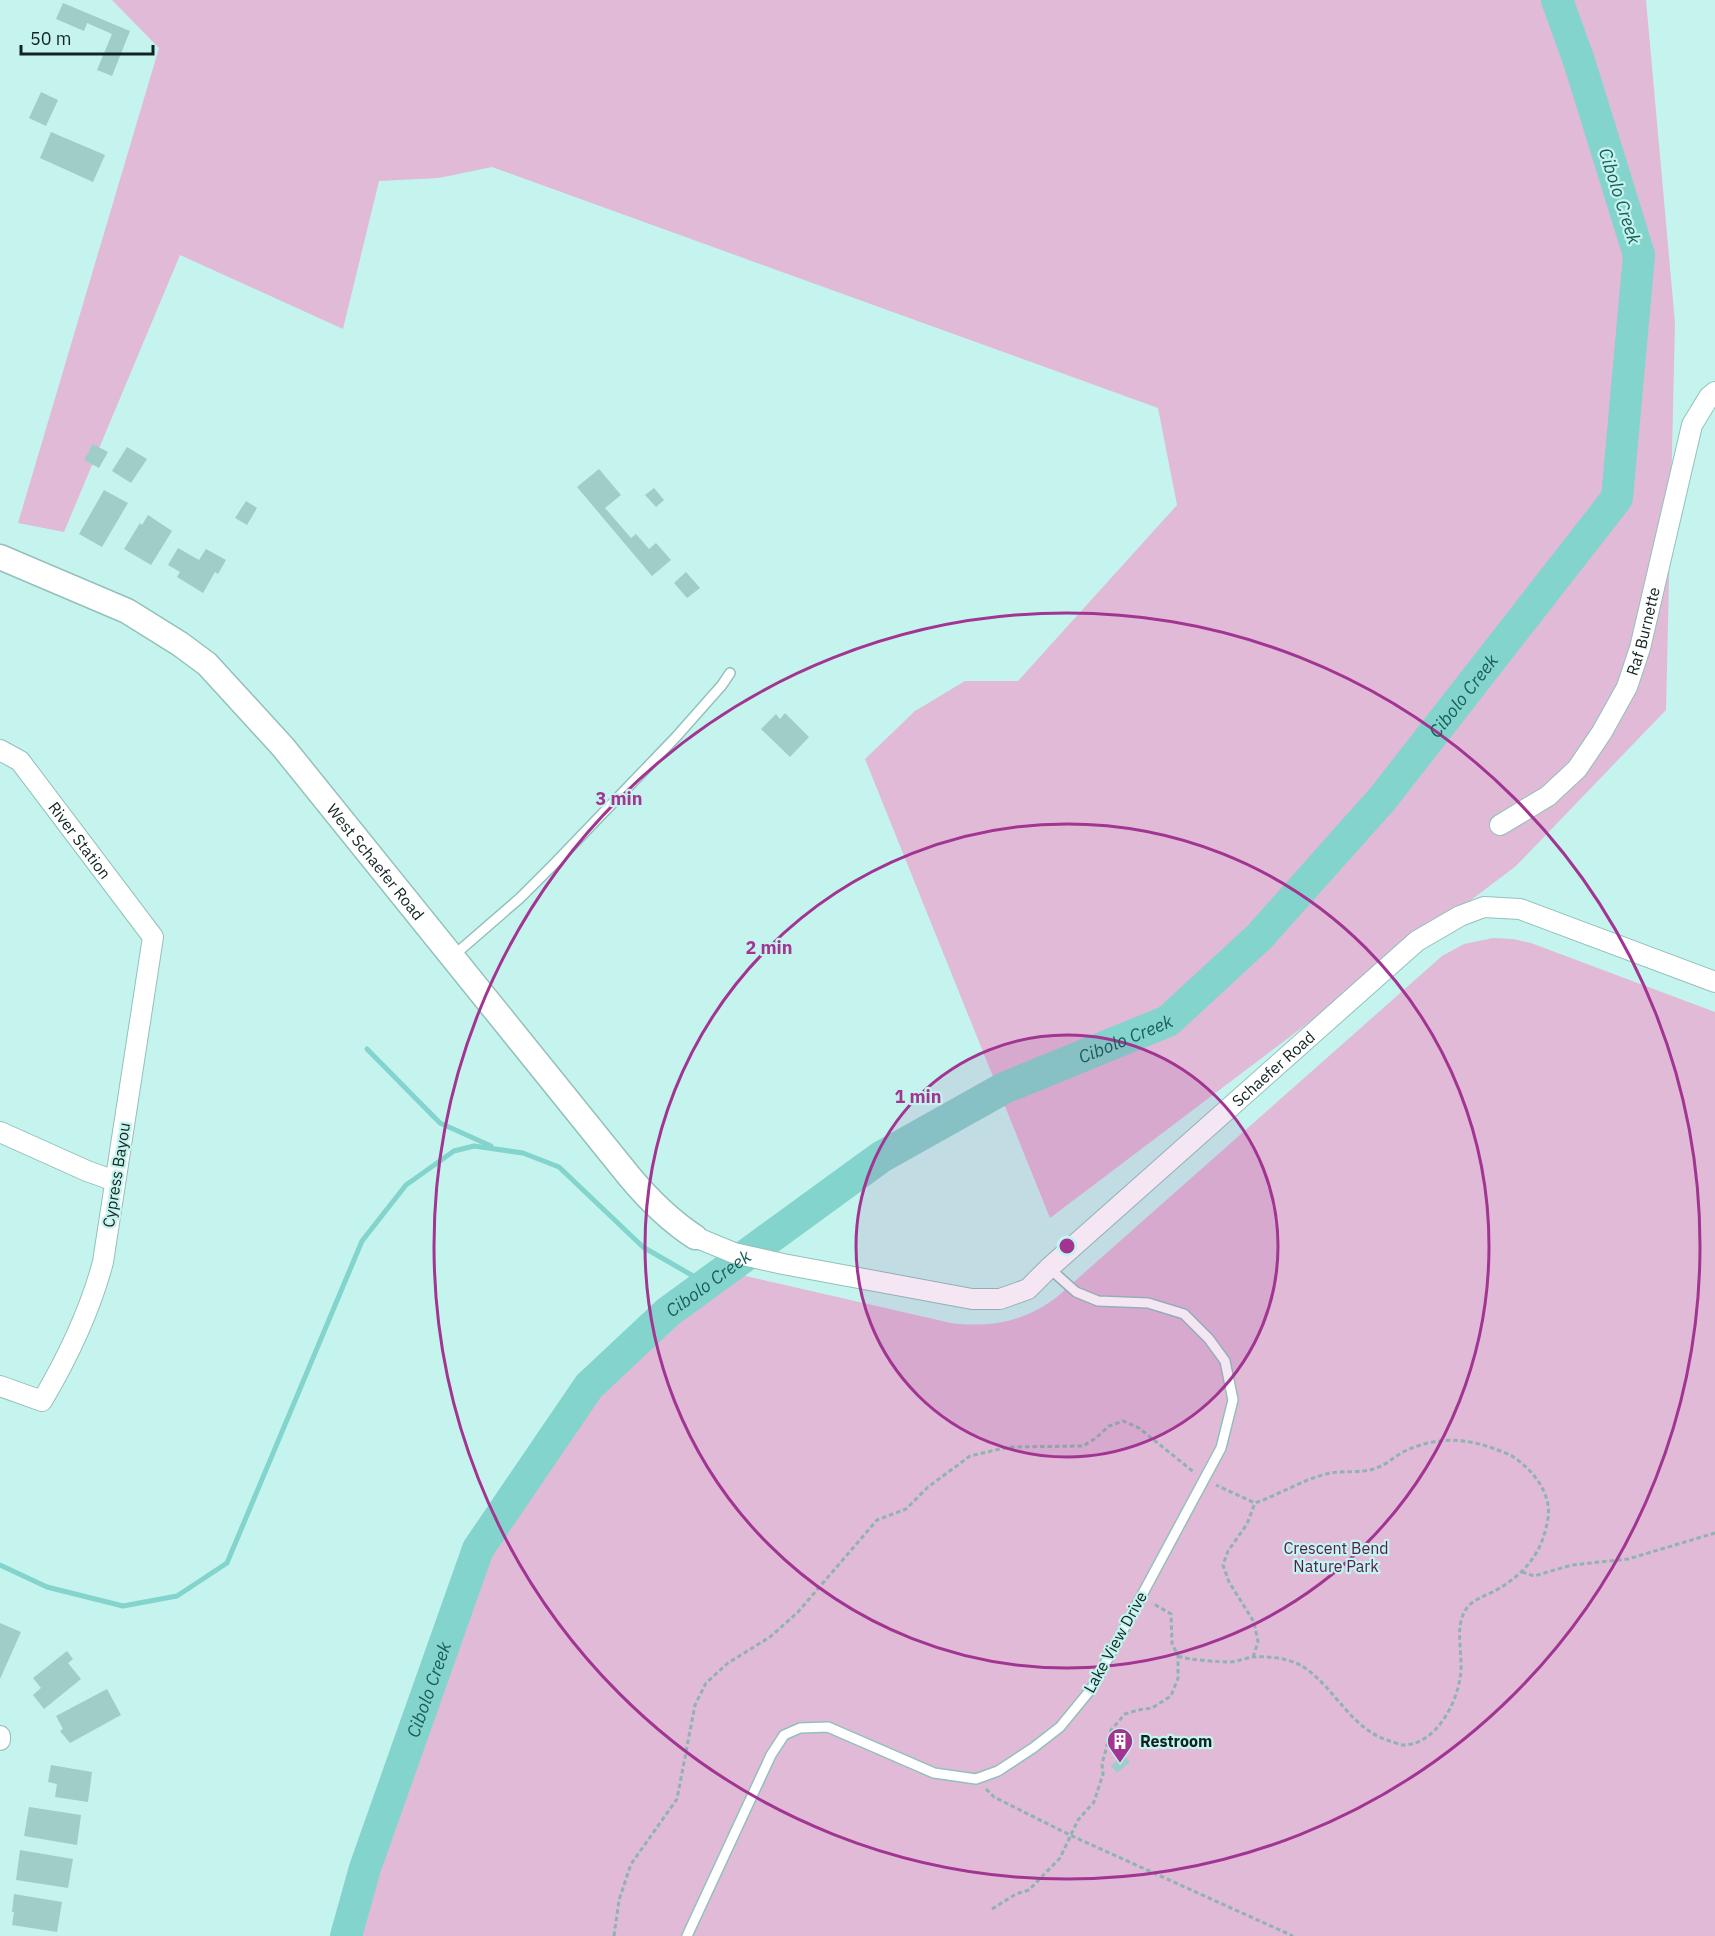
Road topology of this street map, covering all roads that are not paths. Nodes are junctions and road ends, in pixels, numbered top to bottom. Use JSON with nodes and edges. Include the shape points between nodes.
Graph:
{"nodes":[{"id":1,"x":1715,"y":393,"type":"edge"},
{"id":2,"x":0,"y":557,"type":"edge"},
{"id":3,"x":730,"y":674,"type":"dead end"},
{"id":4,"x":0,"y":750,"type":"edge"},
{"id":5,"x":1500,"y":825,"type":"dead end"},
{"id":6,"x":153,"y":937,"type":"joint"},
{"id":7,"x":452,"y":957,"type":"junction"},
{"id":8,"x":1715,"y":982,"type":"edge"},
{"id":9,"x":0,"y":1132,"type":"edge"},
{"id":10,"x":116,"y":1181,"type":"junction"},
{"id":11,"x":695,"y":1237,"type":"joint"},
{"id":12,"x":1049,"y":1268,"type":"junction"},
{"id":13,"x":0,"y":1386,"type":"edge"},
{"id":14,"x":687,"y":1936,"type":"edge"}],
"edges":[{"from":1,"to":5,"type":"street","name":"Raf Burnette","via":[[1692,425],[1640,648],[1627,687],[1577,769],[1548,796]]},
{"from":2,"to":7,"type":"street","name":"West Schaefer Road","via":[[127,611],[207,664],[283,747]]},
{"from":3,"to":7,"type":"lane","via":[[676,737],[555,863]]},
{"from":4,"to":6,"type":"street","name":"River Station","via":[[20,761]]},
{"from":6,"to":10,"type":"street","name":"Cypress Bayou"},
{"from":7,"to":11,"type":"street","name":"West Schaefer Road","via":[[651,1202]]},
{"from":8,"to":12,"type":"street","name":"Schaefer Road","via":[[1520,909],[1484,907],[1460,916],[1417,941]]},
{"from":9,"to":10,"type":"street"},
{"from":10,"to":13,"type":"street","name":"Cypress Bayou","via":[[95,1292],[63,1366],[42,1401]]},
{"from":11,"to":12,"type":"street","name":"Schaefer Road","via":[[734,1253],[783,1264],[972,1299],[1000,1299],[1028,1289]]},
{"from":12,"to":14,"type":"lane","name":"Lake View Drive","via":[[1076,1292],[1098,1301],[1148,1303],[1184,1314],[1225,1361],[1233,1400],[1221,1448],[1092,1688],[1060,1727],[998,1771],[976,1779],[934,1773],[828,1727],[800,1728],[784,1735],[771,1755]]}]}
